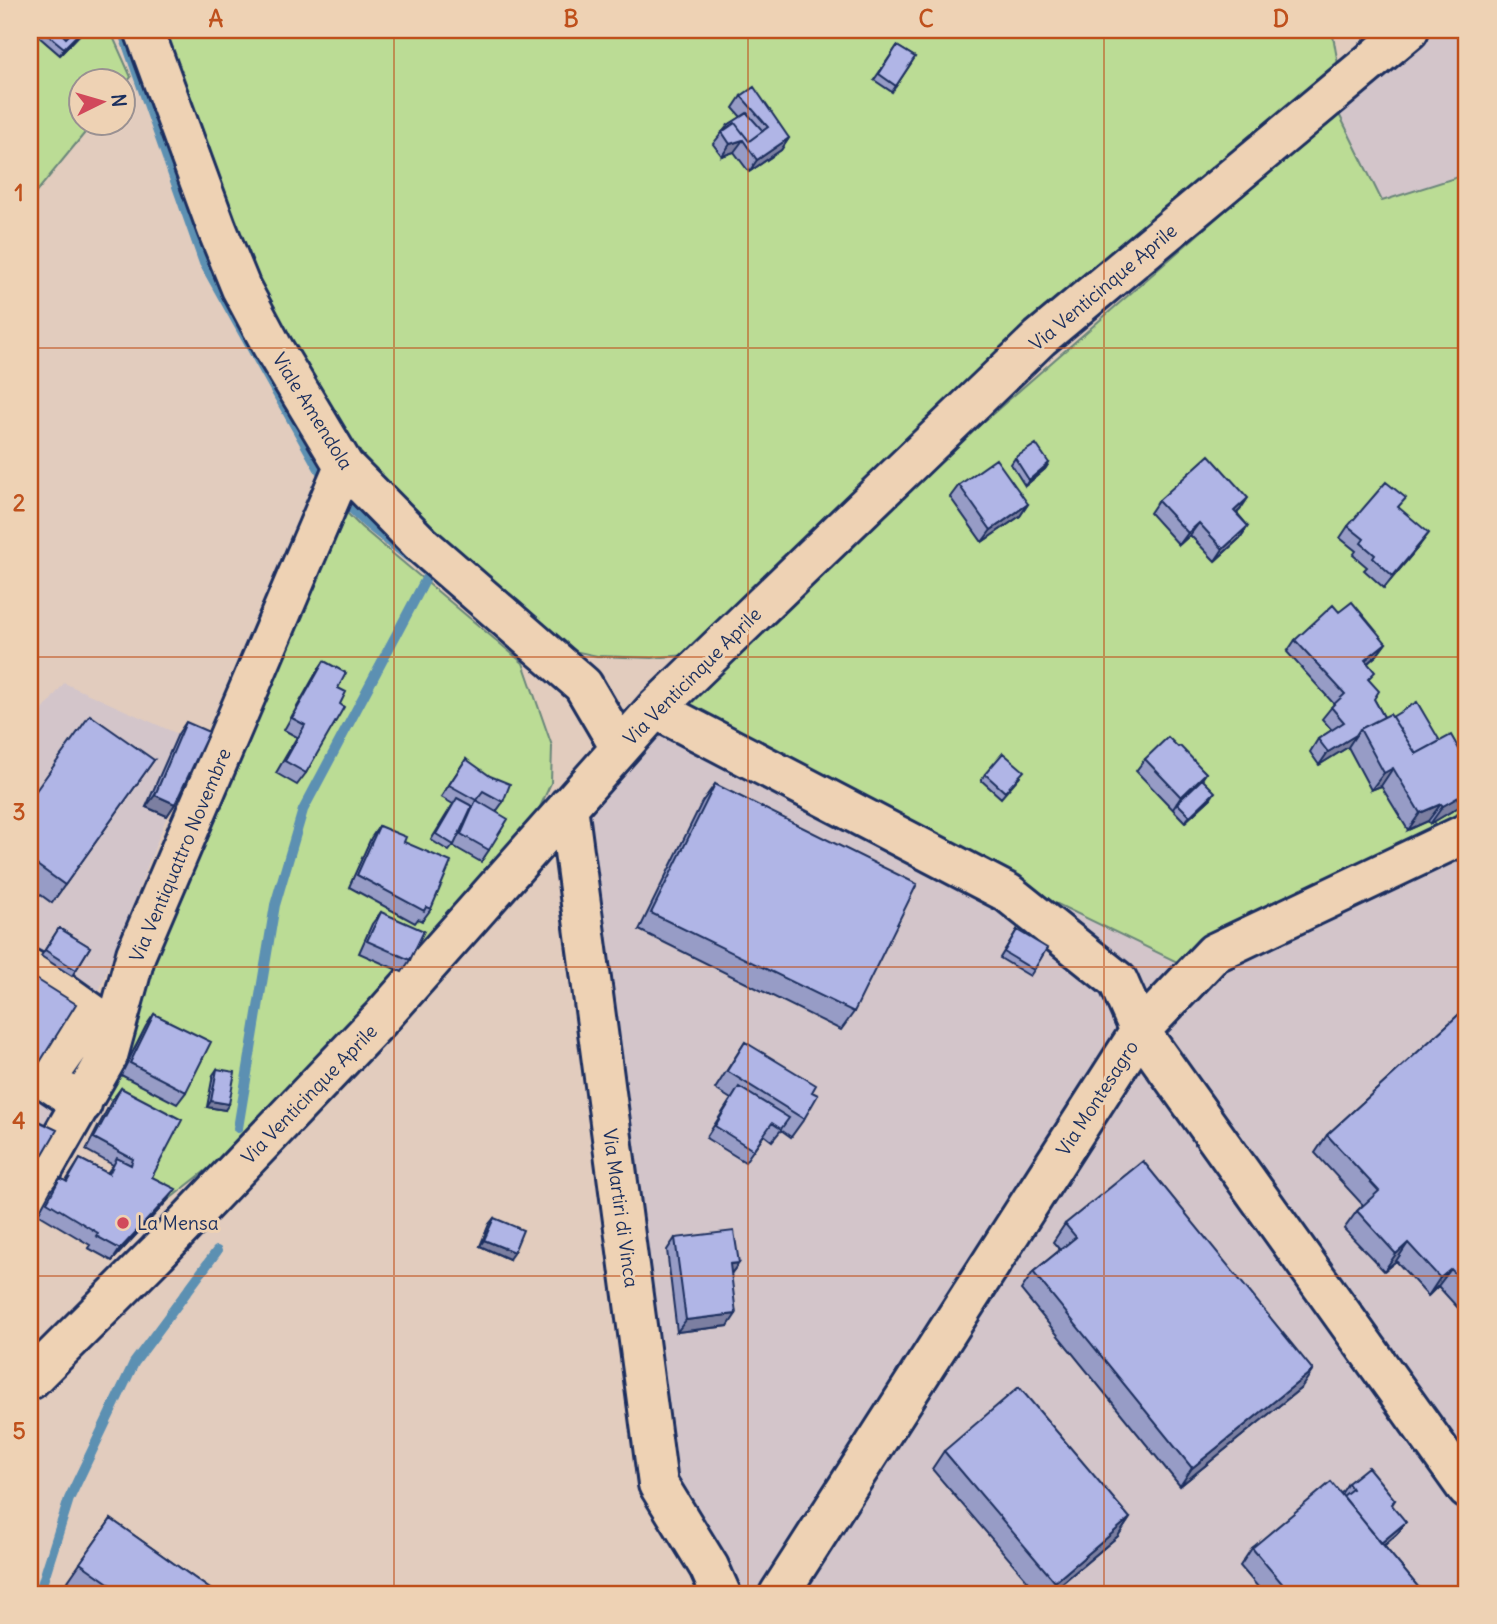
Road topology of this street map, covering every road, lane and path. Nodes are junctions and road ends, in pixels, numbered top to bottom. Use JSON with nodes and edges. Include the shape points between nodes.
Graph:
{"nodes":[{"id":1,"x":144,"y":30,"type":"edge"},
{"id":2,"x":1409,"y":30,"type":"edge"},
{"id":3,"x":335,"y":487,"type":"junction"},
{"id":4,"x":655,"y":709,"type":"junction"},
{"id":5,"x":620,"y":748,"type":"junction"},
{"id":6,"x":568,"y":806,"type":"junction"},
{"id":7,"x":1467,"y":833,"type":"edge"},
{"id":8,"x":30,"y":968,"type":"edge"},
{"id":9,"x":1140,"y":1031,"type":"junction"},
{"id":10,"x":82,"y":1104,"type":"junction"},
{"id":11,"x":30,"y":1192,"type":"edge"},
{"id":12,"x":30,"y":1380,"type":"edge"},
{"id":13,"x":1467,"y":1489,"type":"edge"},
{"id":14,"x":721,"y":1594,"type":"edge"},
{"id":15,"x":779,"y":1594,"type":"edge"}],
"edges":[{"from":1,"to":3,"type":"street","name":"Viale Amendola","via":[[241,288]]},
{"from":2,"to":4,"type":"street","name":"Via Venticinque Aprile","via":[[1040,338]]},
{"from":3,"to":5,"type":"street","name":"Viale Amendola","via":[[421,544],[583,685]]},
{"from":3,"to":10,"type":"street","name":"Via Ventiquattro Novembre","via":[[136,954],[108,1056]]},
{"from":4,"to":5,"type":"street","name":"Via Venticinque Aprile"},
{"from":4,"to":9,"type":"street","name":"Via Montesagro","via":[[1007,893],[1118,981]]},
{"from":5,"to":6,"type":"street","name":"Via Venticinque Aprile"},
{"from":6,"to":12,"type":"street","name":"Via Venticinque Aprile","via":[[380,1020]]},
{"from":6,"to":14,"type":"street","name":"Via Martiri di Vinca","via":[[658,1484]]},
{"from":7,"to":9,"type":"street","via":[[1214,953]]},
{"from":8,"to":10,"type":"street","via":[[93,1014],[46,1080]]},
{"from":9,"to":13,"type":"street"},
{"from":9,"to":15,"type":"street","name":"Via Montesagro"},
{"from":10,"to":11,"type":"street","name":"Via Ventiquattro Novembre"}]}
